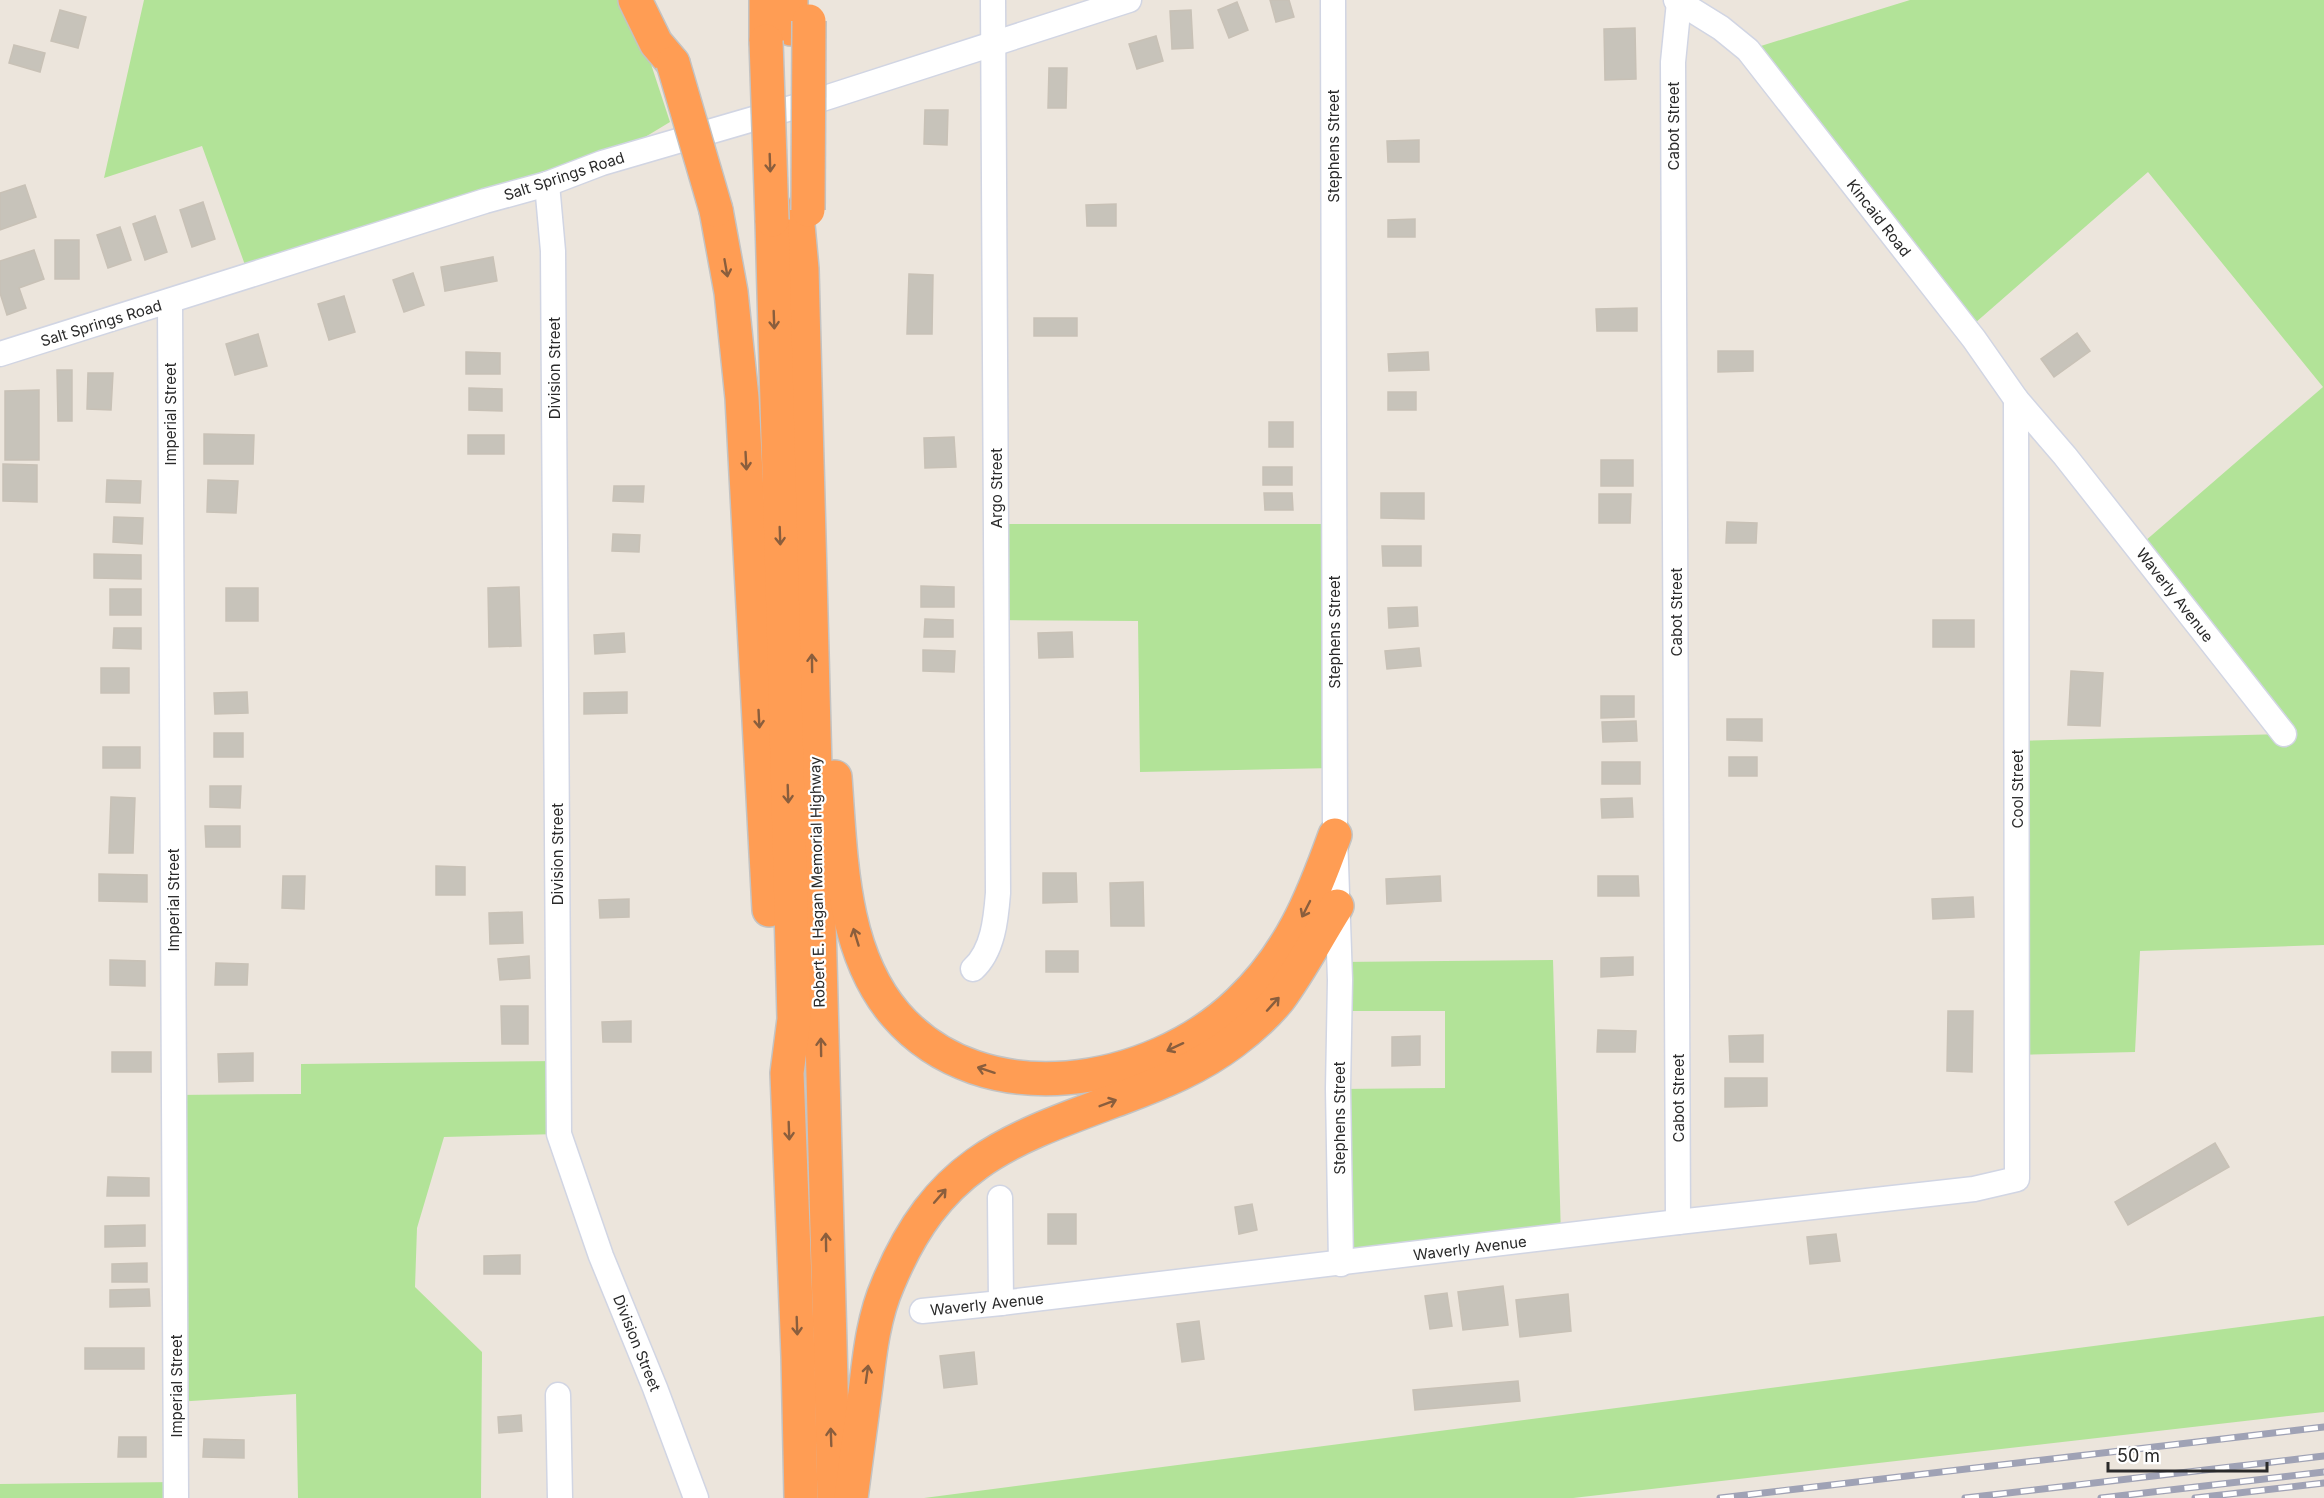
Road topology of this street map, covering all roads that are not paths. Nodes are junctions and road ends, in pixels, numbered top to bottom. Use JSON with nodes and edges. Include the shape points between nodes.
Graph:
{"nodes":[{"id":1,"x":635,"y":0,"type":"edge"},
{"id":2,"x":653,"y":0,"type":"edge"},
{"id":3,"x":766,"y":0,"type":"edge"},
{"id":4,"x":993,"y":0,"type":"edge"},
{"id":5,"x":1129,"y":0,"type":"edge"},
{"id":6,"x":1333,"y":0,"type":"edge"},
{"id":7,"x":1677,"y":1,"type":"edge"},
{"id":8,"x":794,"y":18,"type":"edge"},
{"id":9,"x":993,"y":42,"type":"junction"},
{"id":10,"x":673,"y":63,"type":"junction"},
{"id":11,"x":547,"y":184,"type":"junction"},
{"id":12,"x":792,"y":215,"type":"junction"},
{"id":13,"x":170,"y":302,"type":"junction"},
{"id":14,"x":0,"y":354,"type":"edge"},
{"id":15,"x":2016,"y":399,"type":"junction"},
{"id":16,"x":2065,"y":456,"type":"joint"},
{"id":17,"x":813,"y":713,"type":"junction"},
{"id":18,"x":2284,"y":735,"type":"dead end"},
{"id":19,"x":1335,"y":834,"type":"junction"},
{"id":20,"x":1337,"y":906,"type":"junction"},
{"id":21,"x":973,"y":969,"type":"dead end"},
{"id":22,"x":787,"y":1073,"type":"junction"},
{"id":23,"x":2017,"y":1179,"type":"joint"},
{"id":24,"x":1000,"y":1198,"type":"dead end"},
{"id":25,"x":1678,"y":1222,"type":"junction"},
{"id":26,"x":1341,"y":1264,"type":"junction"},
{"id":27,"x":1001,"y":1303,"type":"junction"},
{"id":28,"x":922,"y":1311,"type":"dead end"},
{"id":29,"x":558,"y":1395,"type":"dead end"},
{"id":30,"x":842,"y":1496,"type":"edge"},
{"id":31,"x":801,"y":1497,"type":"edge"},
{"id":32,"x":176,"y":1498,"type":"edge"},
{"id":33,"x":560,"y":1498,"type":"edge"},
{"id":34,"x":696,"y":1498,"type":"edge"}],
"edges":[{"from":1,"to":10,"type":"highway","via":[[656,43]]},
{"from":2,"to":10,"type":"highway","via":[[672,38]]},
{"from":3,"to":8,"type":"highway"},
{"from":4,"to":9,"type":"street","name":"Argo Street"},
{"from":5,"to":9,"type":"street","name":"Salt Springs Road"},
{"from":6,"to":19,"type":"street","name":"Stephens Street"},
{"from":7,"to":15,"type":"street","name":"Kincaid Road","via":[[1748,50],[1974,339]]},
{"from":7,"to":25,"type":"street","name":"Cabot Street","via":[[1673,62]]},
{"from":8,"to":12,"type":"highway","bridge":true},
{"from":8,"to":12,"type":"highway","bridge":true},
{"from":9,"to":11,"type":"street","name":"Salt Springs Road","via":[[822,99],[602,163]]},
{"from":9,"to":21,"type":"street","name":"Argo Street","via":[[998,893],[993,930],[982,961]]},
{"from":10,"to":22,"type":"highway","one_way":true,"bridge":true,"via":[[716,210],[742,388],[775,1022]]},
{"from":11,"to":13,"type":"street","name":"Salt Springs Road"},
{"from":11,"to":34,"type":"street","name":"Division Street","via":[[553,263],[559,1134],[601,1256]]},
{"from":17,"to":12,"type":"highway","name":"Robert E. Hagan Memorial Highway","one_way":true,"via":[[802,269]]},
{"from":12,"to":22,"type":"highway","one_way":true,"via":[[794,1019]]},
{"from":13,"to":14,"type":"street","name":"Salt Springs Road"},
{"from":13,"to":32,"type":"street","name":"Imperial Street"},
{"from":15,"to":16,"type":"street","name":"Kincaid Road"},
{"from":15,"to":23,"type":"street","name":"Cool Street"},
{"from":16,"to":18,"type":"street","name":"Waverly Avenue"},
{"from":19,"to":17,"type":"highway","one_way":true,"via":[[1316,890],[1281,953],[1240,1002],[1204,1030],[1185,1043],[1124,1068],[1038,1079],[1000,1074],[967,1064],[918,1036],[895,1014],[864,963],[849,911],[841,859],[834,753]]},
{"from":30,"to":17,"type":"highway","name":"Robert E. Hagan Memorial Highway","one_way":true},
{"from":19,"to":20,"type":"street","name":"Stephens Street"},
{"from":20,"to":26,"type":"street","name":"Stephens Street"},
{"from":30,"to":20,"type":"highway","one_way":true,"via":[[874,1327],[887,1285],[926,1212],[966,1171],[1007,1144],[1185,1072],[1233,1042],[1280,997]]},
{"from":22,"to":31,"type":"highway","one_way":true},
{"from":23,"to":25,"type":"street","name":"Waverly Avenue","via":[[1974,1189]]},
{"from":24,"to":27,"type":"street"},
{"from":25,"to":26,"type":"street","name":"Waverly Avenue"},
{"from":26,"to":27,"type":"street","name":"Waverly Avenue"},
{"from":27,"to":28,"type":"street","name":"Waverly Avenue"},
{"from":29,"to":33,"type":"street"}]}
